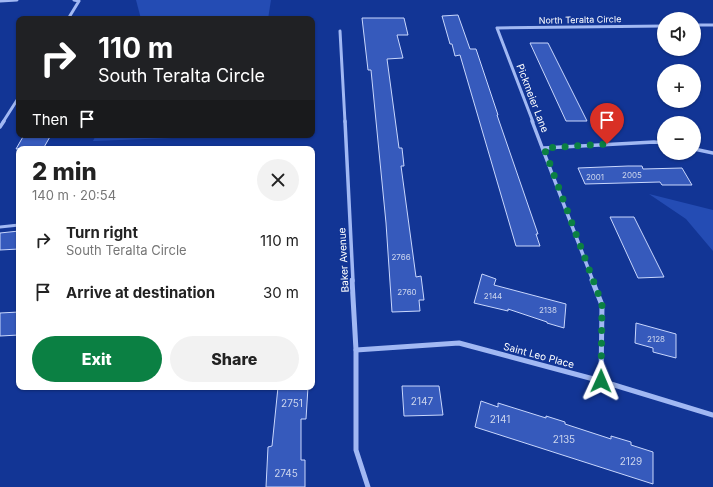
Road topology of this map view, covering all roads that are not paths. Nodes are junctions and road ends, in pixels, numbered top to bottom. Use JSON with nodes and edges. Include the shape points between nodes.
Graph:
{"nodes":[{"id":1,"x":17,"y":0,"type":"edge"},
{"id":2,"x":74,"y":0,"type":"edge"},
{"id":3,"x":0,"y":1,"type":"edge"},
{"id":4,"x":70,"y":16,"type":"edge"},
{"id":5,"x":701,"y":25,"type":"edge"},
{"id":6,"x":713,"y":25,"type":"edge"},
{"id":7,"x":657,"y":26,"type":"edge"},
{"id":8,"x":497,"y":28,"type":"joint"},
{"id":9,"x":340,"y":31,"type":"dead end"},
{"id":10,"x":16,"y":102,"type":"edge"},
{"id":11,"x":0,"y":127,"type":"edge"},
{"id":12,"x":657,"y":142,"type":"edge"},
{"id":13,"x":544,"y":148,"type":"junction"},
{"id":14,"x":701,"y":150,"type":"edge"},
{"id":15,"x":713,"y":153,"type":"edge"},
{"id":16,"x":16,"y":226,"type":"edge"},
{"id":17,"x":0,"y":227,"type":"edge"},
{"id":18,"x":356,"y":350,"type":"junction"},
{"id":19,"x":601,"y":381,"type":"junction"},
{"id":20,"x":713,"y":415,"type":"edge"},
{"id":21,"x":368,"y":487,"type":"edge"}],
"edges":[{"from":1,"to":3,"type":"street"},
{"from":2,"to":4,"type":"street","via":[[80,1]]},
{"from":5,"to":6,"type":"street"},
{"from":7,"to":8,"type":"street","name":"North Teralta Circle"},
{"from":8,"to":13,"type":"street","name":"Pickmeier Lane"},
{"from":9,"to":18,"type":"street","name":"Baker Avenue"},
{"from":10,"to":11,"type":"street"},
{"from":12,"to":13,"type":"street"},
{"from":13,"to":19,"type":"street","name":"Pickmeier Lane","via":[[602,304]]},
{"from":14,"to":15,"type":"street"},
{"from":16,"to":17,"type":"lane"},
{"from":18,"to":19,"type":"street","name":"Saint Leo Place","via":[[459,343]]},
{"from":18,"to":21,"type":"street","name":"Baker Avenue","via":[[356,450]]},
{"from":19,"to":20,"type":"street","name":"Saint Leo Place"}]}
